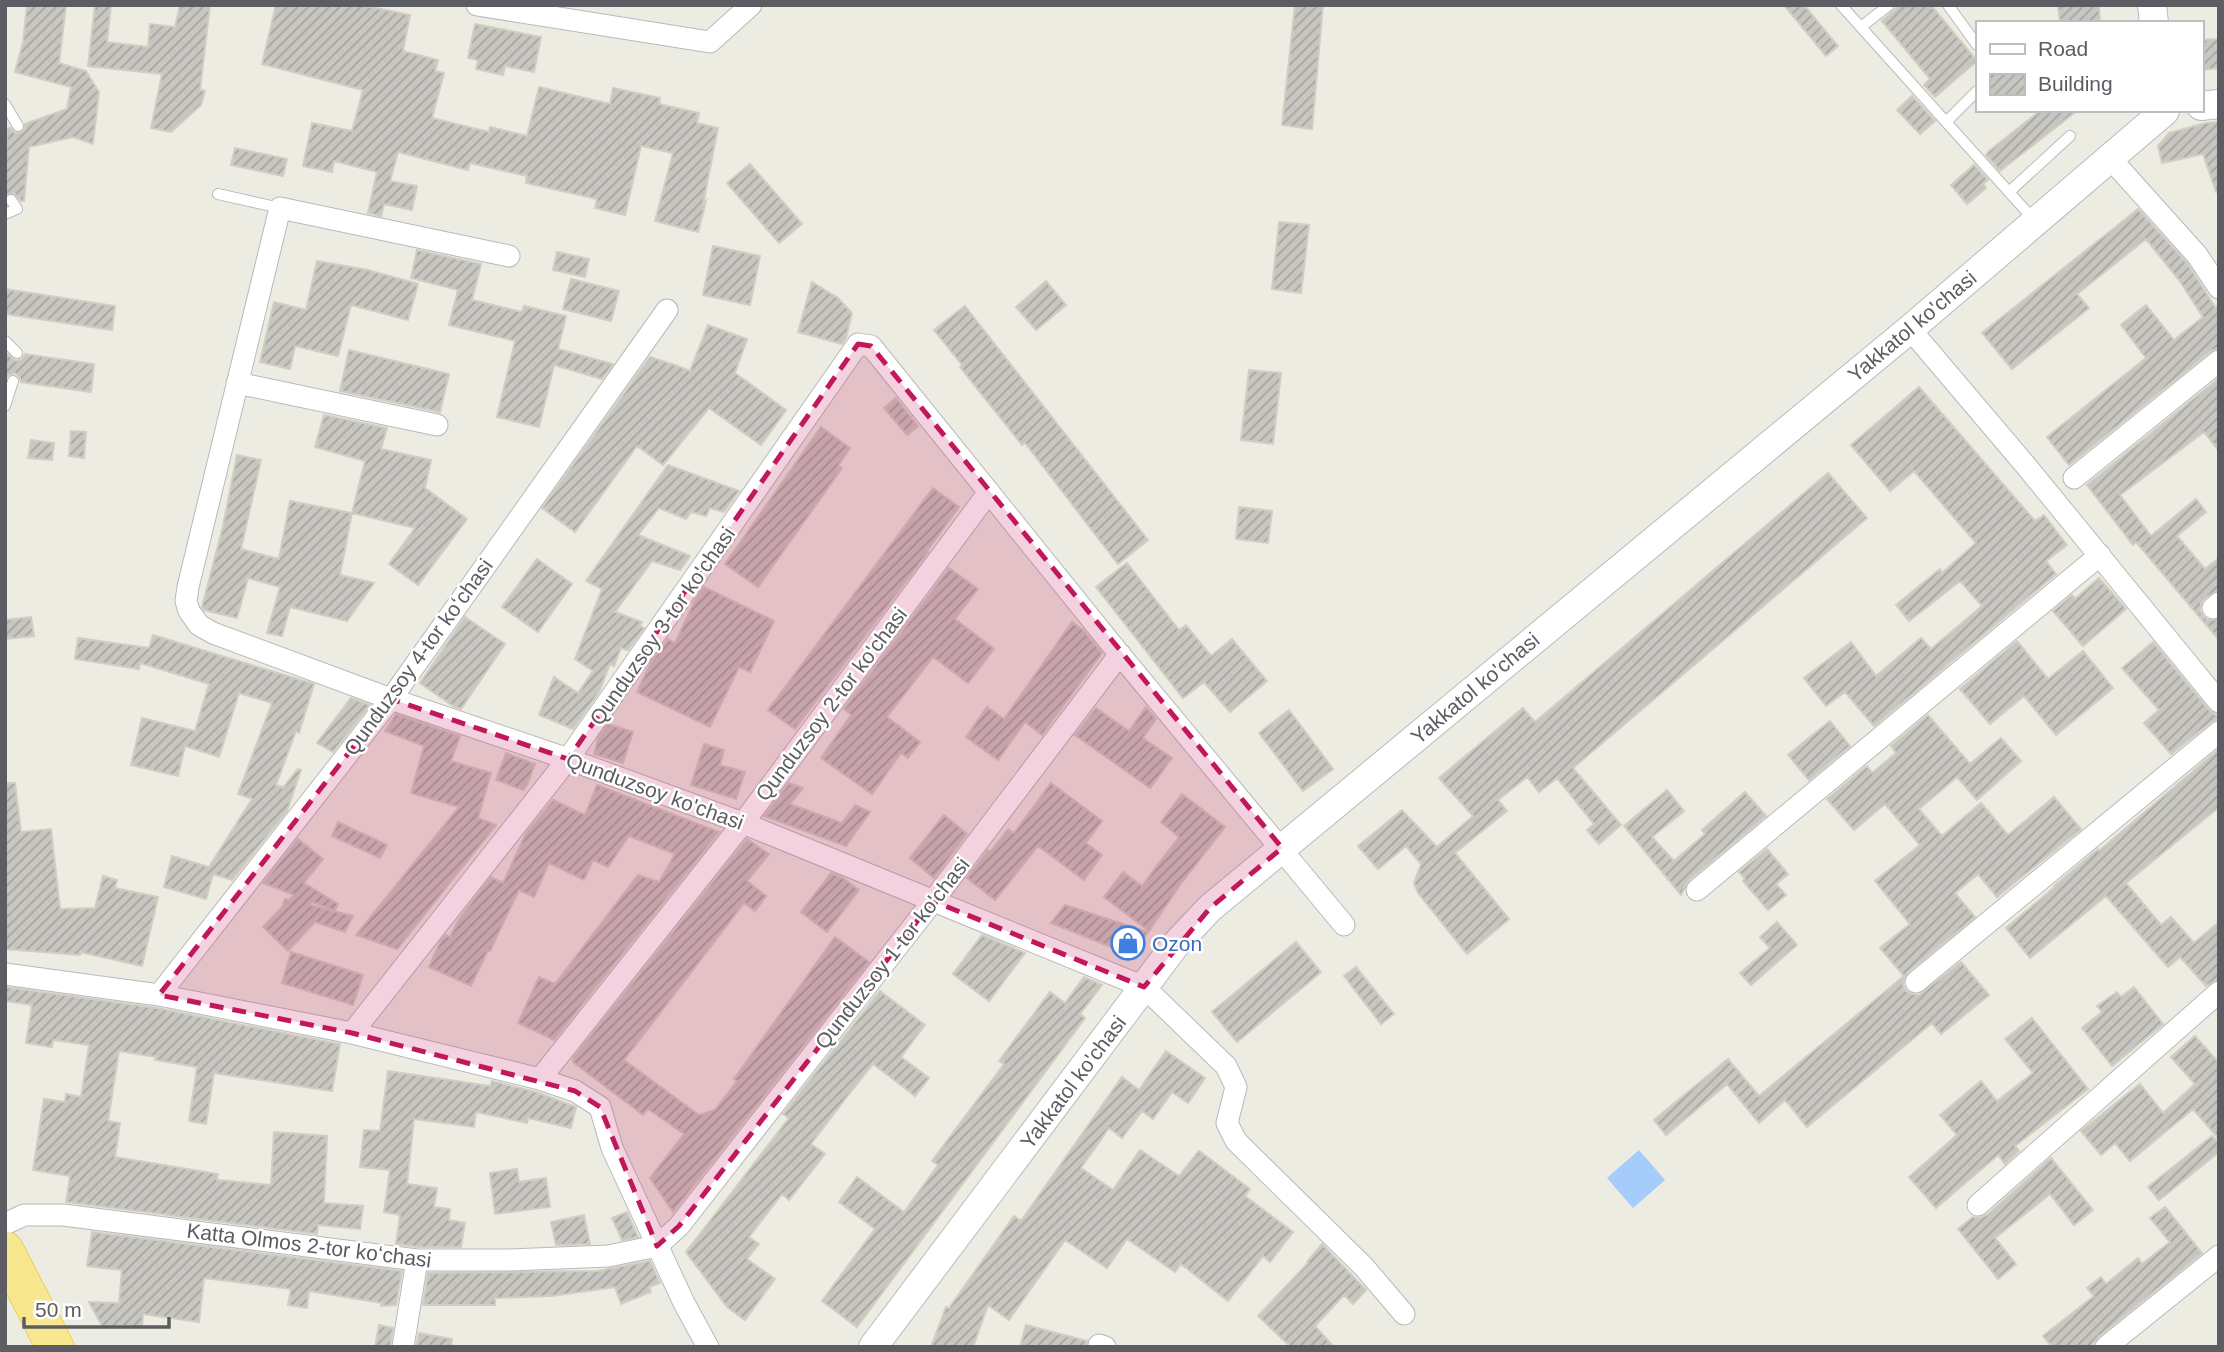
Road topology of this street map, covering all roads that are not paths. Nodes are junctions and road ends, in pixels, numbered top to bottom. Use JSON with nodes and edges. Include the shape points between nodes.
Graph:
{"nodes":[{"id":1,"x":477,"y":5,"type":"edge"},
{"id":2,"x":751,"y":5,"type":"edge"},
{"id":3,"x":1841,"y":5,"type":"edge"},
{"id":4,"x":1889,"y":5,"type":"edge"},
{"id":5,"x":1948,"y":5,"type":"edge"},
{"id":6,"x":549,"y":11,"type":"edge"},
{"id":7,"x":1861,"y":27,"type":"junction"},
{"id":8,"x":1976,"y":44,"type":"edge"},
{"id":9,"x":1976,"y":92,"type":"edge"},
{"id":10,"x":5,"y":104,"type":"edge"},
{"id":11,"x":2166,"y":112,"type":"edge"},
{"id":12,"x":1947,"y":121,"type":"junction"},
{"id":13,"x":18,"y":127,"type":"dead end"},
{"id":14,"x":2070,"y":136,"type":"dead end"},
{"id":15,"x":2109,"y":158,"type":"junction"},
{"id":16,"x":2009,"y":192,"type":"junction"},
{"id":17,"x":218,"y":194,"type":"dead end"},
{"id":18,"x":11,"y":200,"type":"dead end"},
{"id":19,"x":280,"y":208,"type":"junction"},
{"id":20,"x":5,"y":214,"type":"edge"},
{"id":21,"x":2035,"y":221,"type":"junction"},
{"id":22,"x":509,"y":256,"type":"dead end"},
{"id":23,"x":2219,"y":288,"type":"edge"},
{"id":24,"x":667,"y":310,"type":"dead end"},
{"id":25,"x":1910,"y":329,"type":"junction"},
{"id":26,"x":5,"y":341,"type":"edge"},
{"id":27,"x":17,"y":353,"type":"dead end"},
{"id":28,"x":2219,"y":361,"type":"edge"},
{"id":29,"x":13,"y":381,"type":"dead end"},
{"id":30,"x":237,"y":383,"type":"junction"},
{"id":31,"x":5,"y":406,"type":"edge"},
{"id":32,"x":437,"y":425,"type":"dead end"},
{"id":33,"x":2074,"y":478,"type":"dead end"},
{"id":34,"x":989,"y":492,"type":"junction"},
{"id":35,"x":2100,"y":555,"type":"junction"},
{"id":36,"x":1120,"y":654,"type":"junction"},
{"id":37,"x":391,"y":699,"type":"junction"},
{"id":38,"x":2219,"y":702,"type":"edge"},
{"id":39,"x":2219,"y":732,"type":"edge"},
{"id":40,"x":568,"y":759,"type":"junction"},
{"id":41,"x":743,"y":823,"type":"junction"},
{"id":42,"x":1282,"y":848,"type":"junction"},
{"id":43,"x":1698,"y":890,"type":"dead end"},
{"id":44,"x":933,"y":901,"type":"junction"},
{"id":45,"x":1344,"y":925,"type":"dead end"},
{"id":46,"x":5,"y":974,"type":"edge"},
{"id":47,"x":1916,"y":982,"type":"dead end"},
{"id":48,"x":1144,"y":987,"type":"junction"},
{"id":49,"x":2219,"y":992,"type":"edge"},
{"id":50,"x":159,"y":995,"type":"junction"},
{"id":51,"x":352,"y":1033,"type":"junction"},
{"id":52,"x":540,"y":1079,"type":"junction"},
{"id":53,"x":1978,"y":1205,"type":"dead end"},
{"id":54,"x":5,"y":1224,"type":"edge"},
{"id":55,"x":657,"y":1246,"type":"junction"},
{"id":56,"x":5,"y":1250,"type":"edge"},
{"id":57,"x":2219,"y":1256,"type":"edge"},
{"id":58,"x":417,"y":1260,"type":"junction"},
{"id":59,"x":1404,"y":1314,"type":"dead end"},
{"id":60,"x":55,"y":1347,"type":"edge"},
{"id":61,"x":403,"y":1347,"type":"edge"},
{"id":62,"x":708,"y":1347,"type":"edge"},
{"id":63,"x":873,"y":1347,"type":"edge"},
{"id":64,"x":1099,"y":1347,"type":"edge"},
{"id":65,"x":1105,"y":1347,"type":"edge"},
{"id":66,"x":2106,"y":1347,"type":"edge"}],
"edges":[{"from":1,"to":6,"type":"street"},
{"from":2,"to":6,"type":"street","via":[[710,42]]},
{"from":3,"to":7,"type":"lane"},
{"from":4,"to":7,"type":"lane"},
{"from":5,"to":8,"type":"lane"},
{"from":7,"to":12,"type":"lane"},
{"from":9,"to":12,"type":"lane"},
{"from":10,"to":13,"type":"lane"},
{"from":11,"to":15,"type":"street","name":"Yakkatol ko'chasi"},
{"from":12,"to":16,"type":"lane"},
{"from":14,"to":16,"type":"lane"},
{"from":15,"to":21,"type":"street","name":"Yakkatol ko'chasi"},
{"from":15,"to":23,"type":"street","via":[[2197,255]]},
{"from":16,"to":21,"type":"lane"},
{"from":17,"to":19,"type":"lane"},
{"from":18,"to":20,"type":"lane","via":[[17,209]]},
{"from":19,"to":22,"type":"street"},
{"from":19,"to":30,"type":"street"},
{"from":21,"to":25,"type":"street","name":"Yakkatol ko'chasi"},
{"from":24,"to":37,"type":"street","name":"Qunduzsoy 4-tor koʻchasi"},
{"from":25,"to":35,"type":"street"},
{"from":25,"to":42,"type":"street","name":"Yakkatol ko'chasi"},
{"from":26,"to":27,"type":"lane"},
{"from":28,"to":33,"type":"street"},
{"from":29,"to":31,"type":"lane"},
{"from":30,"to":32,"type":"street"},
{"from":30,"to":37,"type":"street","name":"Qunduzsoy ko'chasi","via":[[188,587],[189,611],[199,625],[213,633]]},
{"from":34,"to":36,"type":"street"},
{"from":34,"to":40,"type":"street","name":"Qunduzsoy 3-tor ko'chasi","via":[[871,346],[858,344]]},
{"from":34,"to":41,"type":"street","name":"Qunduzsoy 2-tor ko'chasi"},
{"from":35,"to":38,"type":"street"},
{"from":35,"to":43,"type":"street"},
{"from":36,"to":42,"type":"street"},
{"from":36,"to":44,"type":"street","name":"Qunduzsoy 1-tor ko'chasi"},
{"from":37,"to":40,"type":"street","name":"Qunduzsoy ko'chasi"},
{"from":37,"to":50,"type":"street","name":"Qunduzsoy 4-tor koʻchasi"},
{"from":39,"to":47,"type":"street"},
{"from":40,"to":41,"type":"street","name":"Qunduzsoy ko'chasi"},
{"from":40,"to":51,"type":"street","name":"Qunduzsoy 3-tor ko'chasi"},
{"from":41,"to":44,"type":"street","name":"Qunduzsoy ko'chasi"},
{"from":41,"to":52,"type":"street","name":"Qunduzsoy 2-tor ko'chasi"},
{"from":42,"to":45,"type":"street"},
{"from":42,"to":48,"type":"street","name":"Yakkatol ko'chasi","via":[[1210,908]]},
{"from":44,"to":48,"type":"street","name":"Qunduzsoy ko'chasi"},
{"from":44,"to":55,"type":"street","name":"Qunduzsoy 1-tor ko'chasi","via":[[679,1226]]},
{"from":46,"to":50,"type":"street"},
{"from":48,"to":59,"type":"street","via":[[1226,1066],[1236,1087],[1227,1123],[1236,1141],[1364,1267]]},
{"from":48,"to":63,"type":"street","name":"Yakkatol ko'chasi"},
{"from":49,"to":53,"type":"street"},
{"from":50,"to":51,"type":"street"},
{"from":51,"to":52,"type":"street"},
{"from":52,"to":55,"type":"street","via":[[575,1091],[600,1107],[612,1148]]},
{"from":54,"to":58,"type":"street","name":"Katta Olmos 2-tor koʻchasi","via":[[24,1215],[63,1215]]},
{"from":55,"to":58,"type":"street","name":"Katta Olmos 2-tor koʻchasi","via":[[608,1256]]},
{"from":55,"to":62,"type":"street"},
{"from":56,"to":60,"type":"highway"},
{"from":57,"to":66,"type":"street"},
{"from":58,"to":61,"type":"street"},
{"from":64,"to":65,"type":"street"}]}
